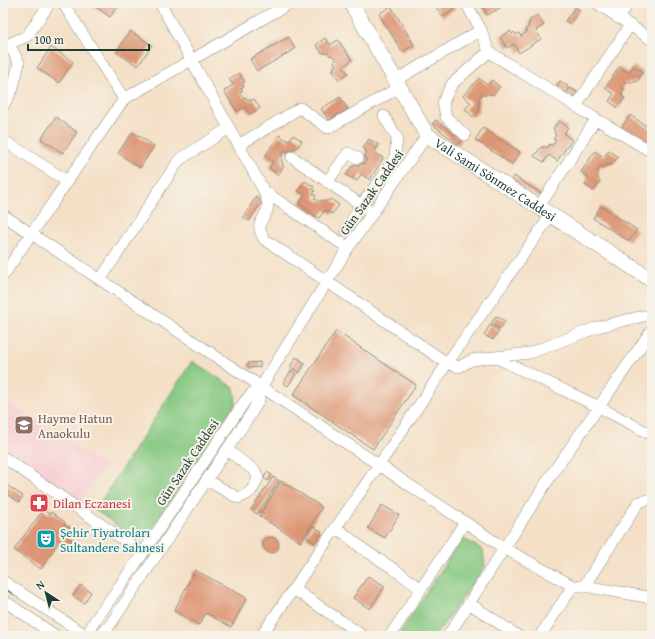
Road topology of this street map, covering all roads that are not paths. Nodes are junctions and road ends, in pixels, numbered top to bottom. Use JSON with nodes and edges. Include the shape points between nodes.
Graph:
{"nodes":[{"id":1,"x":50,"y":3,"type":"edge"},
{"id":2,"x":63,"y":3,"type":"edge"},
{"id":3,"x":160,"y":3,"type":"edge"},
{"id":4,"x":290,"y":3,"type":"edge"},
{"id":5,"x":351,"y":3,"type":"edge"},
{"id":6,"x":466,"y":3,"type":"edge"},
{"id":7,"x":597,"y":3,"type":"edge"},
{"id":8,"x":629,"y":3,"type":"edge"},
{"id":9,"x":618,"y":18,"type":"junction"},
{"id":10,"x":630,"y":25,"type":"junction"},
{"id":11,"x":481,"y":30,"type":"junction"},
{"id":12,"x":652,"y":39,"type":"edge"},
{"id":13,"x":6,"y":45,"type":"edge"},
{"id":14,"x":489,"y":52,"type":"junction"},
{"id":15,"x":192,"y":60,"type":"junction"},
{"id":16,"x":398,"y":83,"type":"junction"},
{"id":17,"x":124,"y":99,"type":"junction"},
{"id":18,"x":3,"y":106,"type":"edge"},
{"id":19,"x":576,"y":106,"type":"junction"},
{"id":20,"x":384,"y":116,"type":"dead end"},
{"id":21,"x":596,"y":119,"type":"junction"},
{"id":22,"x":229,"y":128,"type":"junction"},
{"id":23,"x":427,"y":135,"type":"junction"},
{"id":24,"x":465,"y":135,"type":"dead end"},
{"id":25,"x":3,"y":140,"type":"edge"},
{"id":26,"x":239,"y":145,"type":"junction"},
{"id":27,"x":652,"y":152,"type":"edge"},
{"id":28,"x":292,"y":157,"type":"dead end"},
{"id":29,"x":358,"y":158,"type":"dead end"},
{"id":30,"x":67,"y":181,"type":"junction"},
{"id":31,"x":327,"y":182,"type":"junction"},
{"id":32,"x":264,"y":191,"type":"junction"},
{"id":33,"x":361,"y":206,"type":"junction"},
{"id":34,"x":539,"y":207,"type":"junction"},
{"id":35,"x":373,"y":213,"type":"junction"},
{"id":36,"x":3,"y":215,"type":"edge"},
{"id":37,"x":551,"y":215,"type":"junction"},
{"id":38,"x":346,"y":230,"type":"dead end"},
{"id":39,"x":31,"y":234,"type":"junction"},
{"id":40,"x":348,"y":248,"type":"junction"},
{"id":41,"x":3,"y":276,"type":"edge"},
{"id":42,"x":100,"y":280,"type":"junction"},
{"id":43,"x":652,"y":280,"type":"edge"},
{"id":44,"x":328,"y":282,"type":"junction"},
{"id":45,"x":652,"y":316,"type":"edge"},
{"id":46,"x":652,"y":330,"type":"edge"},
{"id":47,"x":495,"y":357,"type":"junction"},
{"id":48,"x":447,"y":363,"type":"junction"},
{"id":49,"x":261,"y":387,"type":"junction"},
{"id":50,"x":599,"y":407,"type":"junction"},
{"id":51,"x":652,"y":435,"type":"edge"},
{"id":52,"x":227,"y":450,"type":"junction"},
{"id":53,"x":3,"y":457,"type":"edge"},
{"id":54,"x":379,"y":465,"type":"junction"},
{"id":55,"x":207,"y":480,"type":"junction"},
{"id":56,"x":652,"y":499,"type":"edge"},
{"id":57,"x":465,"y":522,"type":"junction"},
{"id":58,"x":336,"y":527,"type":"junction"},
{"id":59,"x":504,"y":548,"type":"junction"},
{"id":60,"x":143,"y":553,"type":"junction"},
{"id":61,"x":3,"y":581,"type":"edge"},
{"id":62,"x":578,"y":586,"type":"junction"},
{"id":63,"x":294,"y":589,"type":"junction"},
{"id":64,"x":421,"y":589,"type":"junction"},
{"id":65,"x":652,"y":598,"type":"edge"},
{"id":66,"x":3,"y":600,"type":"edge"},
{"id":67,"x":469,"y":603,"type":"junction"},
{"id":68,"x":56,"y":636,"type":"edge"},
{"id":69,"x":87,"y":636,"type":"edge"},
{"id":70,"x":100,"y":636,"type":"edge"},
{"id":71,"x":261,"y":636,"type":"edge"},
{"id":72,"x":363,"y":636,"type":"edge"},
{"id":73,"x":390,"y":636,"type":"edge"},
{"id":74,"x":448,"y":636,"type":"edge"},
{"id":75,"x":518,"y":636,"type":"edge"},
{"id":76,"x":540,"y":636,"type":"edge"}],
"edges":[{"from":1,"to":13,"type":"street","via":[[28,36]]},
{"from":2,"to":17,"type":"street"},
{"from":3,"to":15,"type":"street"},
{"from":4,"to":15,"type":"street"},
{"from":5,"to":16,"type":"main road","name":"Vali Sami Sönmez Caddesi"},
{"from":6,"to":11,"type":"street"},
{"from":7,"to":9,"type":"street"},
{"from":8,"to":9,"type":"street"},
{"from":9,"to":10,"type":"street"},
{"from":10,"to":12,"type":"street"},
{"from":10,"to":19,"type":"street"},
{"from":11,"to":14,"type":"street"},
{"from":11,"to":16,"type":"street"},
{"from":13,"to":18,"type":"street","via":[[19,63],[13,88]]},
{"from":14,"to":19,"type":"street"},
{"from":14,"to":24,"type":"street","via":[[452,84],[443,102],[446,117]]},
{"from":15,"to":17,"type":"street"},
{"from":15,"to":22,"type":"street"},
{"from":16,"to":23,"type":"main road","name":"Vali Sami Sönmez Caddesi"},
{"from":16,"to":26,"type":"street","via":[[328,128],[300,108]]},
{"from":17,"to":30,"type":"street"},
{"from":19,"to":21,"type":"street"},
{"from":20,"to":33,"type":"street","via":[[398,138],[395,157]]},
{"from":21,"to":27,"type":"street"},
{"from":21,"to":34,"type":"street"},
{"from":22,"to":26,"type":"street"},
{"from":22,"to":42,"type":"street","via":[[179,160]]},
{"from":23,"to":34,"type":"main road","name":"Vali Sami Sönmez Caddesi"},
{"from":23,"to":35,"type":"street","name":"Gün Sazak Caddesi"},
{"from":25,"to":30,"type":"street"},
{"from":26,"to":32,"type":"street"},
{"from":28,"to":31,"type":"street"},
{"from":29,"to":31,"type":"street","via":[[348,153]]},
{"from":30,"to":39,"type":"street"},
{"from":31,"to":33,"type":"street"},
{"from":32,"to":40,"type":"street"},
{"from":32,"to":44,"type":"street","via":[[268,205],[259,223],[259,231],[264,239]]},
{"from":33,"to":35,"type":"street"},
{"from":33,"to":38,"type":"street"},
{"from":34,"to":37,"type":"main road","name":"Vali Sami Sönmez Caddesi"},
{"from":35,"to":40,"type":"street","name":"Gün Sazak Caddesi"},
{"from":36,"to":39,"type":"street"},
{"from":37,"to":43,"type":"main road","name":"Vali Sami Sönmez Caddesi"},
{"from":37,"to":48,"type":"street"},
{"from":39,"to":41,"type":"street"},
{"from":39,"to":42,"type":"street"},
{"from":40,"to":44,"type":"street","name":"Gün Sazak Caddesi"},
{"from":42,"to":49,"type":"street"},
{"from":44,"to":48,"type":"street"},
{"from":44,"to":49,"type":"street","name":"Gün Sazak Caddesi"},
{"from":45,"to":47,"type":"street","via":[[598,327],[530,353]]},
{"from":46,"to":50,"type":"street"},
{"from":47,"to":48,"type":"street","via":[[472,360],[459,367]]},
{"from":47,"to":50,"type":"street"},
{"from":48,"to":54,"type":"street"},
{"from":49,"to":52,"type":"street","name":"Gün Sazak Caddesi","via":[[259,400]]},
{"from":49,"to":54,"type":"street"},
{"from":49,"to":60,"type":"street","name":"Gün Sazak Caddesi","via":[[244,401]]},
{"from":50,"to":51,"type":"street"},
{"from":50,"to":59,"type":"street"},
{"from":52,"to":55,"type":"street","name":"Gün Sazak Caddesi"},
{"from":52,"to":55,"type":"street","via":[[255,471],[258,477],[254,487],[246,495],[238,498]]},
{"from":53,"to":60,"type":"street"},
{"from":54,"to":57,"type":"street"},
{"from":54,"to":58,"type":"street"},
{"from":55,"to":70,"type":"street","name":"Gün Sazak Caddesi","via":[[108,628]]},
{"from":56,"to":62,"type":"street","via":[[639,502]]},
{"from":57,"to":59,"type":"street"},
{"from":57,"to":64,"type":"street"},
{"from":58,"to":63,"type":"street"},
{"from":58,"to":64,"type":"street"},
{"from":59,"to":62,"type":"street"},
{"from":59,"to":67,"type":"street"},
{"from":60,"to":69,"type":"street","name":"Gün Sazak Caddesi","via":[[94,622]]},
{"from":61,"to":69,"type":"street"},
{"from":62,"to":65,"type":"street"},
{"from":62,"to":76,"type":"street"},
{"from":63,"to":71,"type":"street"},
{"from":63,"to":72,"type":"street"},
{"from":64,"to":73,"type":"street"},
{"from":66,"to":68,"type":"street"},
{"from":67,"to":74,"type":"street"},
{"from":67,"to":75,"type":"street"}]}
